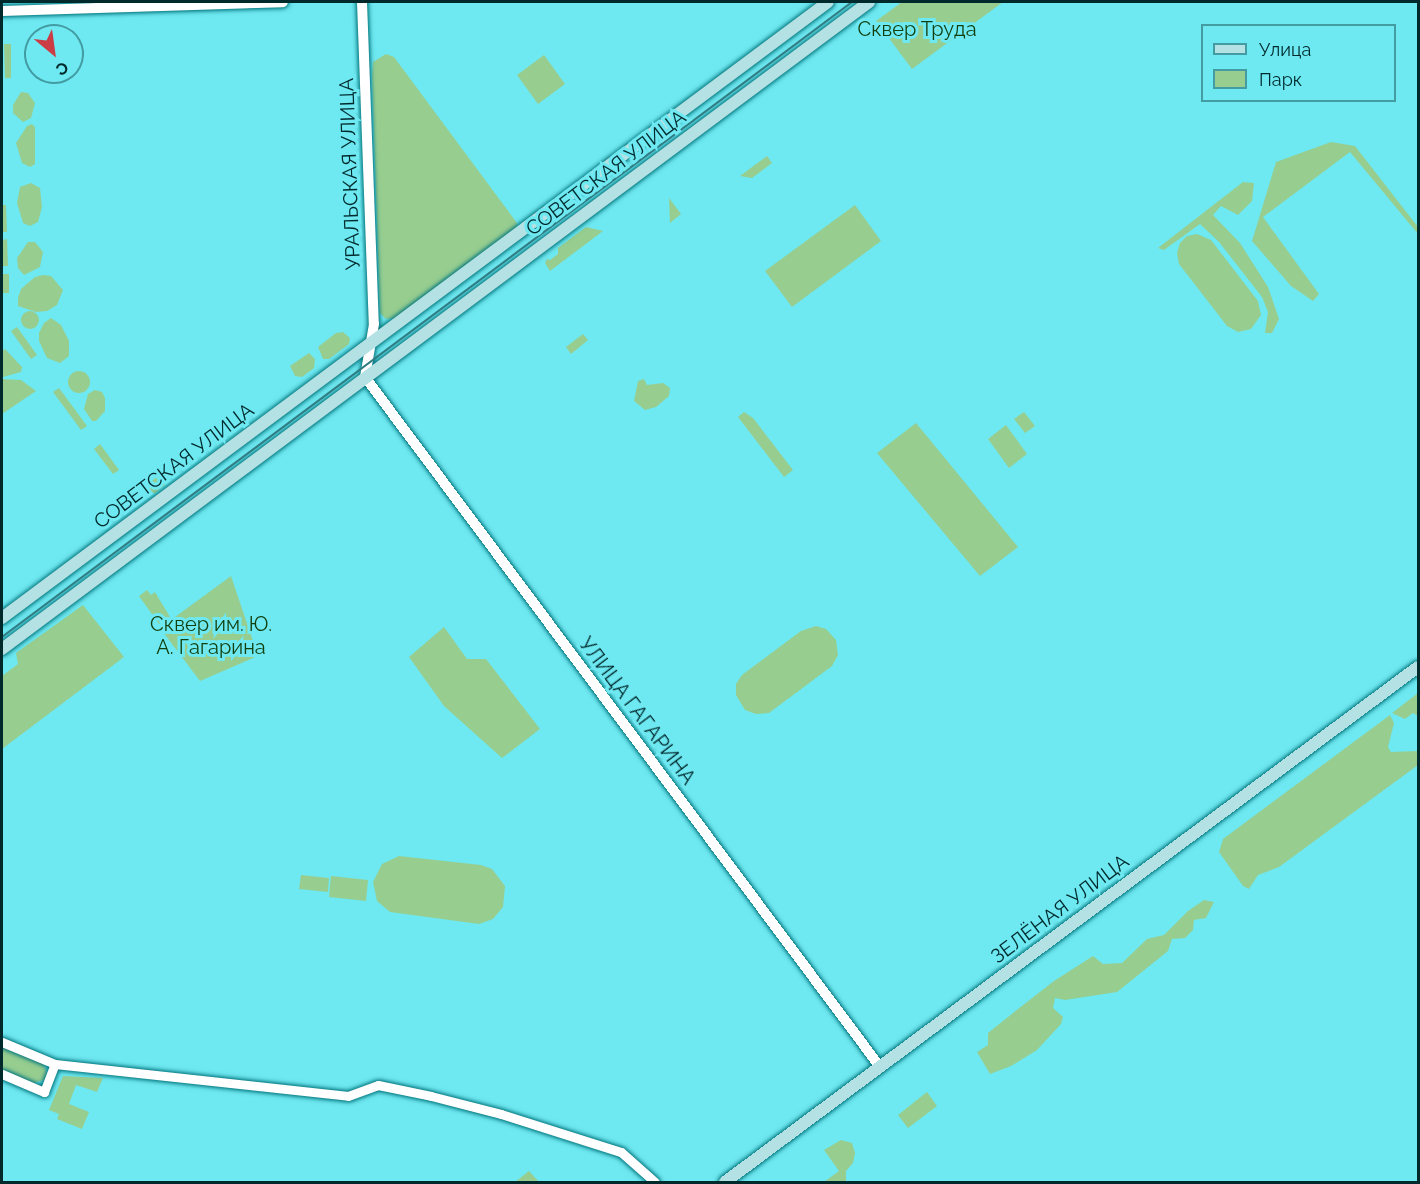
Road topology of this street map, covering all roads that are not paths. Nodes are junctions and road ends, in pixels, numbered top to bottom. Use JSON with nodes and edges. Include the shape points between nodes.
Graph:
{"nodes":[{"id":1,"x":283,"y":2,"type":"edge"},
{"id":2,"x":362,"y":2,"type":"edge"},
{"id":3,"x":828,"y":2,"type":"edge"},
{"id":4,"x":869,"y":2,"type":"edge"},
{"id":5,"x":2,"y":10,"type":"edge"},
{"id":6,"x":370,"y":345,"type":"junction"},
{"id":7,"x":365,"y":377,"type":"junction"},
{"id":8,"x":2,"y":618,"type":"edge"},
{"id":9,"x":2,"y":649,"type":"edge"},
{"id":10,"x":1419,"y":667,"type":"edge"},
{"id":11,"x":2,"y":1042,"type":"edge"},
{"id":12,"x":56,"y":1064,"type":"junction"},
{"id":13,"x":880,"y":1067,"type":"junction"},
{"id":14,"x":2,"y":1074,"type":"edge"},
{"id":15,"x":655,"y":1182,"type":"edge"},
{"id":16,"x":726,"y":1182,"type":"edge"}],
"edges":[{"from":1,"to":5,"type":"street"},
{"from":2,"to":6,"type":"street","name":"УРАЛЬСКАЯ УЛИЦА","via":[[374,312]]},
{"from":3,"to":6,"type":"main road","name":"СОВЕТСКАЯ УЛИЦА"},
{"from":4,"to":7,"type":"main road","name":"СОВЕТСКАЯ УЛИЦА"},
{"from":6,"to":7,"type":"street"},
{"from":6,"to":8,"type":"main road","name":"СОВЕТСКАЯ УЛИЦА"},
{"from":7,"to":9,"type":"main road","name":"СОВЕТСКАЯ УЛИЦА"},
{"from":7,"to":13,"type":"street","name":"УЛИЦА ГАГАРИНА"},
{"from":10,"to":13,"type":"main road","name":"ЗЕЛЁНАЯ УЛИЦА"},
{"from":11,"to":12,"type":"street"},
{"from":12,"to":14,"type":"street","via":[[44,1092]]},
{"from":12,"to":15,"type":"street","via":[[348,1096],[378,1085],[501,1114],[621,1152]]},
{"from":13,"to":16,"type":"main road","name":"ЗЕЛЁНАЯ УЛИЦА"}]}
